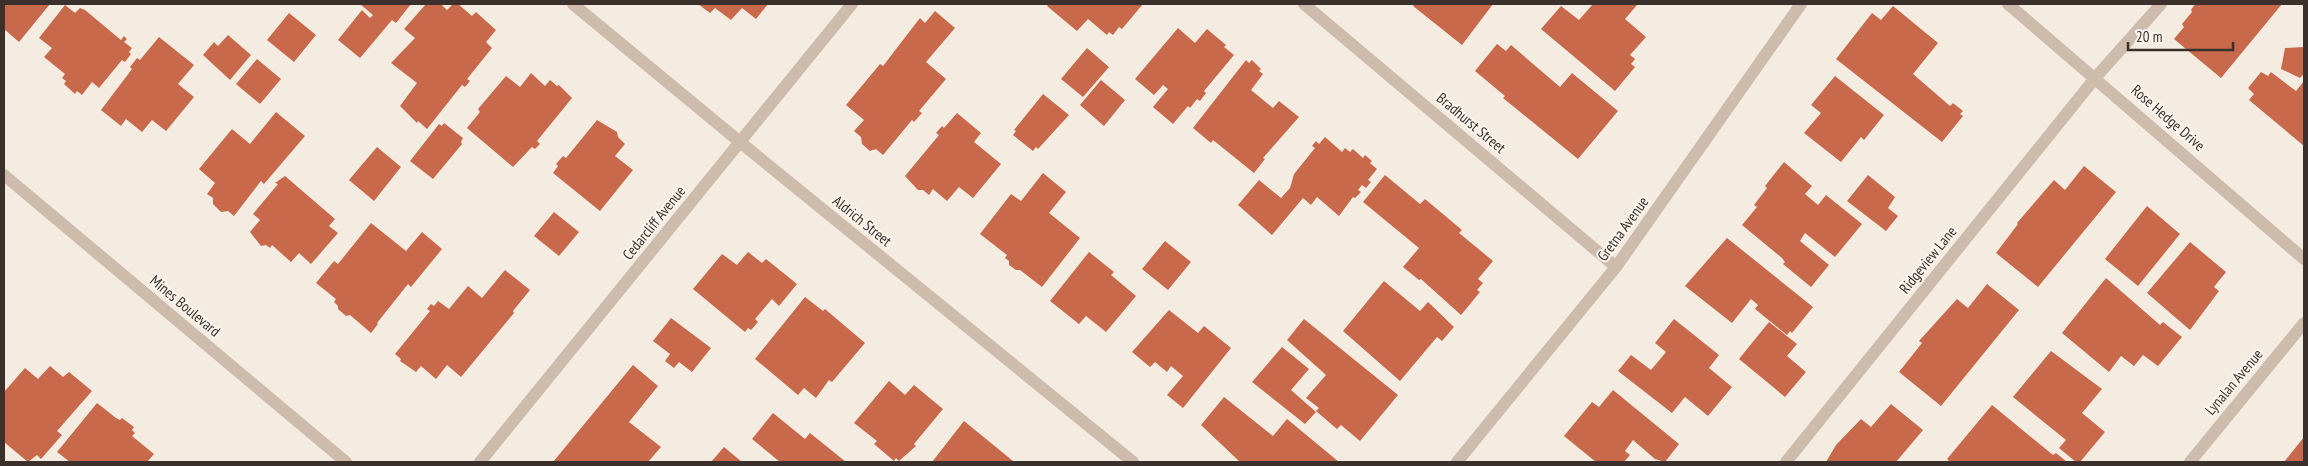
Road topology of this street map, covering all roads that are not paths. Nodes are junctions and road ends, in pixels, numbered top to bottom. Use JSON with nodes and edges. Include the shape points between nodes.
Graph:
{"nodes":[{"id":1,"x":573,"y":4,"type":"edge"},
{"id":2,"x":852,"y":4,"type":"edge"},
{"id":3,"x":1304,"y":4,"type":"edge"},
{"id":4,"x":1801,"y":4,"type":"edge"},
{"id":5,"x":2008,"y":4,"type":"edge"},
{"id":6,"x":2161,"y":4,"type":"edge"},
{"id":7,"x":2096,"y":77,"type":"junction"},
{"id":8,"x":740,"y":142,"type":"junction"},
{"id":9,"x":4,"y":175,"type":"edge"},
{"id":10,"x":2304,"y":259,"type":"edge"},
{"id":11,"x":1616,"y":267,"type":"junction"},
{"id":12,"x":2304,"y":323,"type":"edge"},
{"id":13,"x":346,"y":462,"type":"edge"},
{"id":14,"x":480,"y":462,"type":"edge"},
{"id":15,"x":1132,"y":462,"type":"edge"},
{"id":16,"x":1457,"y":462,"type":"edge"},
{"id":17,"x":1786,"y":462,"type":"edge"},
{"id":18,"x":2190,"y":462,"type":"edge"}],
"edges":[{"from":1,"to":8,"type":"street","name":"Aldrich Street"},
{"from":2,"to":8,"type":"street","name":"Cedarcliff Avenue"},
{"from":3,"to":11,"type":"street","name":"Bradhurst Street"},
{"from":4,"to":11,"type":"street","name":"Gretna Avenue"},
{"from":5,"to":7,"type":"street","name":"Rose Hedge Drive"},
{"from":6,"to":7,"type":"street","name":"Ridgeview Lane"},
{"from":7,"to":10,"type":"street","name":"Rose Hedge Drive"},
{"from":7,"to":17,"type":"street","name":"Ridgeview Lane"},
{"from":8,"to":14,"type":"street","name":"Cedarcliff Avenue"},
{"from":8,"to":15,"type":"street","name":"Aldrich Street"},
{"from":9,"to":13,"type":"street","name":"Mines Boulevard"},
{"from":11,"to":16,"type":"street","name":"Gretna Avenue"},
{"from":12,"to":18,"type":"street","name":"Lynalan Avenue"}]}
